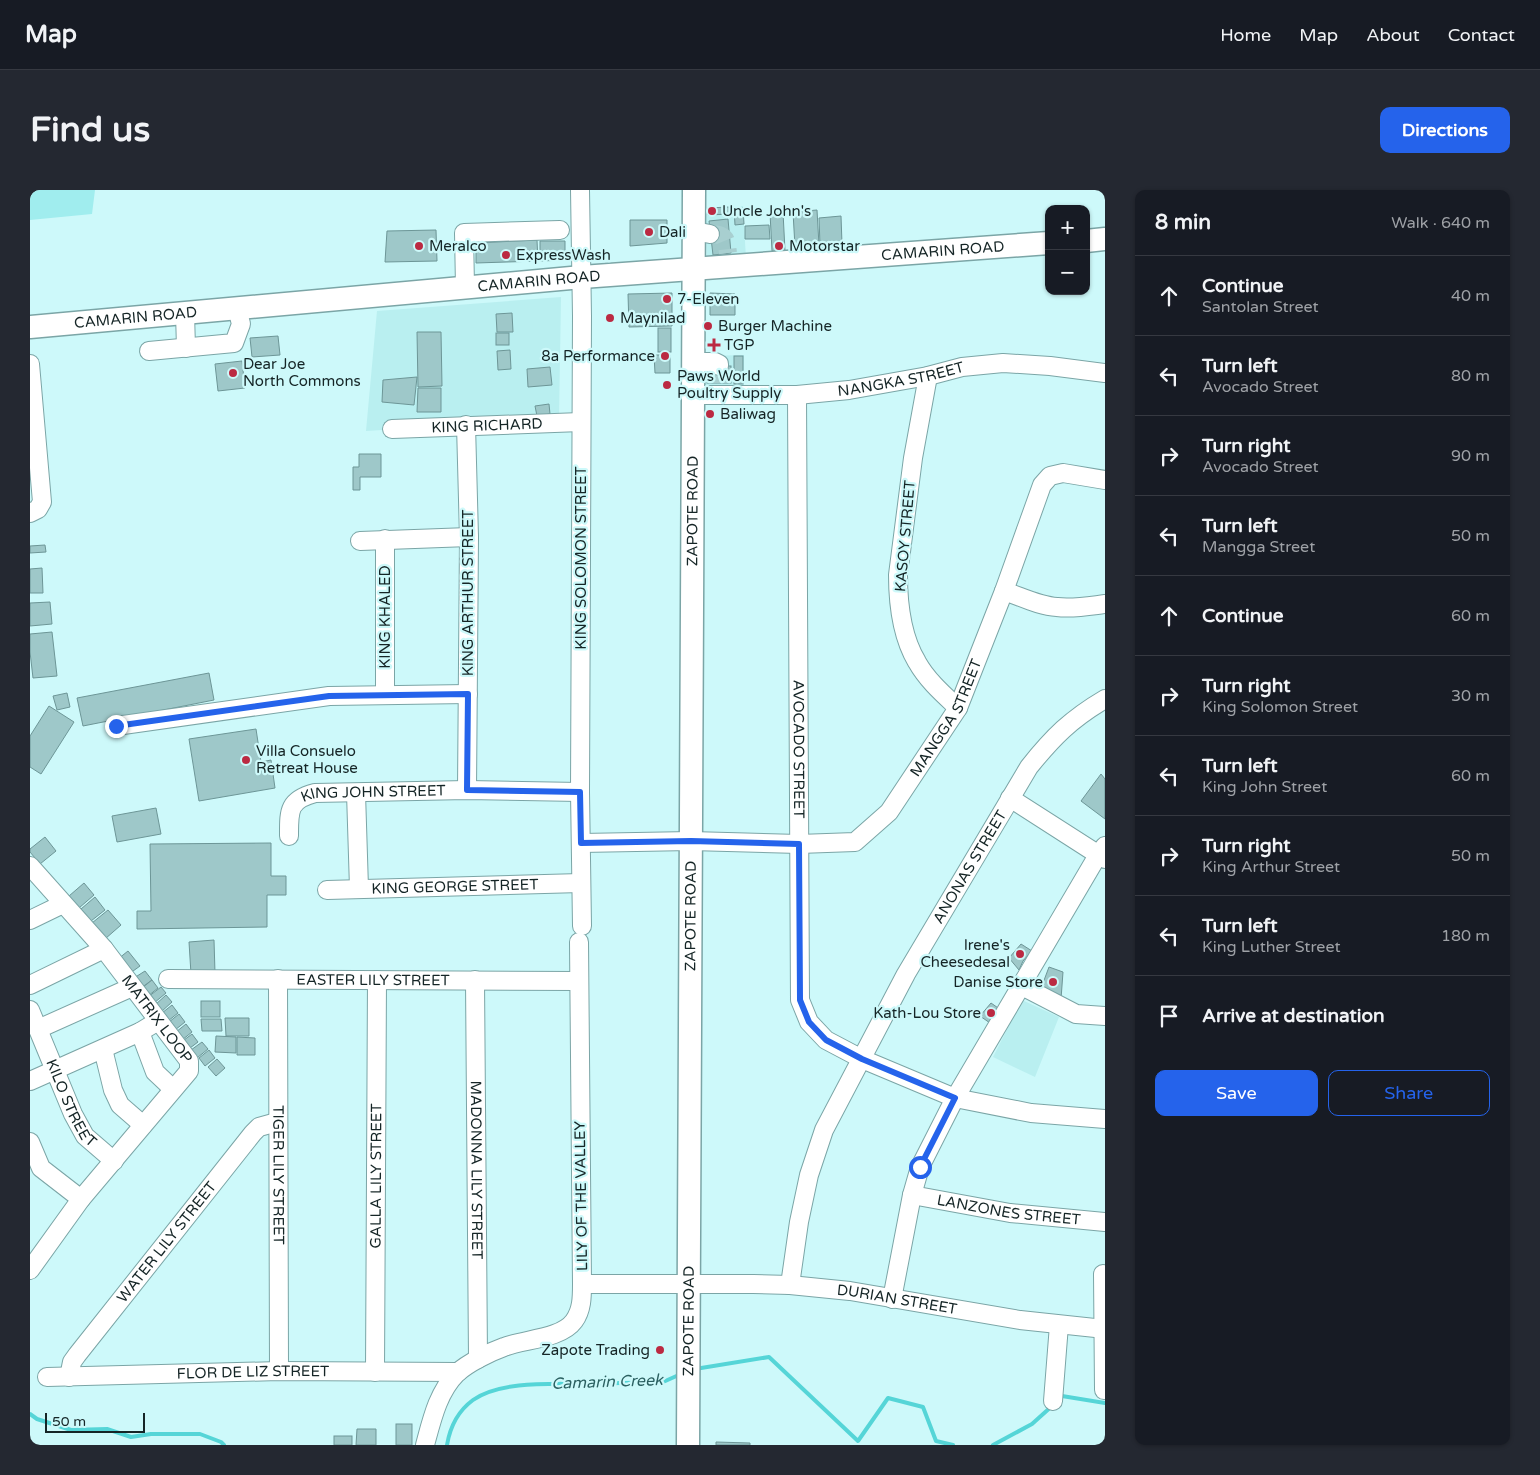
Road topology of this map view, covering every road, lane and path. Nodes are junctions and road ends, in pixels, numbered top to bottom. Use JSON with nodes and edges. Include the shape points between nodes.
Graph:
{"nodes":[{"id":1,"x":580,"y":190,"type":"edge"},
{"id":2,"x":694,"y":190,"type":"edge"},
{"id":3,"x":560,"y":230,"type":"dead end"},
{"id":4,"x":1105,"y":239,"type":"edge"},
{"id":5,"x":1090,"y":240,"type":"edge"},
{"id":6,"x":1045,"y":243,"type":"edge"},
{"id":7,"x":694,"y":269,"type":"junction"},
{"id":8,"x":582,"y":277,"type":"junction"},
{"id":9,"x":466,"y":287,"type":"junction"},
{"id":10,"x":237,"y":308,"type":"junction"},
{"id":11,"x":185,"y":313,"type":"junction"},
{"id":12,"x":30,"y":327,"type":"edge"},
{"id":13,"x":186,"y":348,"type":"junction"},
{"id":14,"x":149,"y":351,"type":"dead end"},
{"id":15,"x":693,"y":362,"type":"junction"},
{"id":16,"x":30,"y":364,"type":"edge"},
{"id":17,"x":1105,"y":373,"type":"edge"},
{"id":18,"x":928,"y":376,"type":"junction"},
{"id":19,"x":719,"y":382,"type":"junction"},
{"id":20,"x":694,"y":395,"type":"junction"},
{"id":21,"x":797,"y":395,"type":"junction"},
{"id":22,"x":581,"y":422,"type":"junction"},
{"id":23,"x":466,"y":425,"type":"junction"},
{"id":24,"x":392,"y":429,"type":"dead end"},
{"id":25,"x":1105,"y":480,"type":"edge"},
{"id":26,"x":30,"y":513,"type":"edge"},
{"id":27,"x":469,"y":537,"type":"junction"},
{"id":28,"x":385,"y":539,"type":"junction"},
{"id":29,"x":360,"y":540,"type":"dead end"},
{"id":30,"x":1004,"y":591,"type":"junction"},
{"id":31,"x":1105,"y":604,"type":"edge"},
{"id":32,"x":385,"y":694,"type":"junction"},
{"id":33,"x":468,"y":694,"type":"junction"},
{"id":34,"x":1105,"y":698,"type":"edge"},
{"id":35,"x":958,"y":708,"type":"junction"},
{"id":36,"x":116,"y":726,"type":"dead end"},
{"id":37,"x":467,"y":790,"type":"junction"},
{"id":38,"x":580,"y":792,"type":"junction"},
{"id":39,"x":356,"y":793,"type":"junction"},
{"id":40,"x":1010,"y":798,"type":"junction"},
{"id":41,"x":289,"y":836,"type":"dead end"},
{"id":42,"x":691,"y":841,"type":"junction"},
{"id":43,"x":581,"y":843,"type":"junction"},
{"id":44,"x":799,"y":844,"type":"junction"},
{"id":45,"x":1103,"y":853,"type":"edge"},
{"id":46,"x":30,"y":866,"type":"edge"},
{"id":47,"x":582,"y":883,"type":"junction"},
{"id":48,"x":359,"y":888,"type":"junction"},
{"id":49,"x":327,"y":890,"type":"dead end"},
{"id":50,"x":63,"y":904,"type":"junction"},
{"id":51,"x":30,"y":920,"type":"edge"},
{"id":52,"x":580,"y":934,"type":"joint"},
{"id":53,"x":104,"y":949,"type":"junction"},
{"id":54,"x":168,"y":979,"type":"dead end"},
{"id":55,"x":278,"y":979,"type":"junction"},
{"id":56,"x":377,"y":980,"type":"junction"},
{"id":57,"x":475,"y":980,"type":"junction"},
{"id":58,"x":579,"y":981,"type":"junction"},
{"id":59,"x":30,"y":985,"type":"edge"},
{"id":60,"x":1022,"y":986,"type":"junction"},
{"id":61,"x":132,"y":987,"type":"junction"},
{"id":62,"x":30,"y":1010,"type":"edge"},
{"id":63,"x":1105,"y":1016,"type":"edge"},
{"id":64,"x":158,"y":1020,"type":"junction"},
{"id":65,"x":38,"y":1029,"type":"junction"},
{"id":66,"x":140,"y":1032,"type":"junction"},
{"id":67,"x":103,"y":1049,"type":"junction"},
{"id":68,"x":862,"y":1059,"type":"junction"},
{"id":69,"x":54,"y":1070,"type":"junction"},
{"id":70,"x":30,"y":1081,"type":"edge"},
{"id":71,"x":173,"y":1089,"type":"junction"},
{"id":72,"x":955,"y":1098,"type":"junction"},
{"id":73,"x":1105,"y":1119,"type":"edge"},
{"id":74,"x":277,"y":1122,"type":"junction"},
{"id":75,"x":143,"y":1125,"type":"junction"},
{"id":76,"x":30,"y":1142,"type":"edge"},
{"id":77,"x":114,"y":1161,"type":"junction"},
{"id":78,"x":36,"y":1170,"type":"edge"},
{"id":79,"x":912,"y":1195,"type":"junction"},
{"id":80,"x":82,"y":1199,"type":"junction"},
{"id":81,"x":1105,"y":1222,"type":"edge"},
{"id":82,"x":31,"y":1266,"type":"edge"},
{"id":83,"x":1104,"y":1274,"type":"dead end"},
{"id":84,"x":582,"y":1284,"type":"junction"},
{"id":85,"x":688,"y":1284,"type":"junction"},
{"id":86,"x":790,"y":1285,"type":"junction"},
{"id":87,"x":892,"y":1298,"type":"junction"},
{"id":88,"x":1059,"y":1325,"type":"junction"},
{"id":89,"x":1105,"y":1329,"type":"edge"},
{"id":90,"x":478,"y":1359,"type":"junction"},
{"id":91,"x":279,"y":1371,"type":"junction"},
{"id":92,"x":376,"y":1372,"type":"junction"},
{"id":93,"x":458,"y":1372,"type":"junction"},
{"id":94,"x":47,"y":1377,"type":"dead end"},
{"id":95,"x":69,"y":1377,"type":"junction"},
{"id":96,"x":1104,"y":1390,"type":"edge"},
{"id":97,"x":1053,"y":1401,"type":"dead end"},
{"id":98,"x":425,"y":1445,"type":"edge"},
{"id":99,"x":688,"y":1445,"type":"edge"}],
"edges":[{"from":1,"to":8,"type":"street","name":"KING SOLOMON STREET"},
{"from":2,"to":7,"type":"main road","name":"ZAPOTE ROAD","via":[[702,233]]},
{"from":3,"to":9,"type":"street","via":[[464,233]]},
{"from":4,"to":5,"type":"main road"},
{"from":6,"to":7,"type":"main road","name":"CAMARIN ROAD","via":[[730,260]]},
{"from":7,"to":8,"type":"main road","name":"CAMARIN ROAD"},
{"from":7,"to":15,"type":"main road","name":"ZAPOTE ROAD"},
{"from":8,"to":9,"type":"main road","name":"CAMARIN ROAD"},
{"from":8,"to":22,"type":"street","name":"KING SOLOMON STREET"},
{"from":9,"to":10,"type":"main road","name":"CAMARIN ROAD"},
{"from":10,"to":11,"type":"main road","name":"CAMARIN ROAD"},
{"from":10,"to":13,"type":"street","via":[[240,324],[234,344]]},
{"from":11,"to":12,"type":"main road","name":"CAMARIN ROAD"},
{"from":11,"to":13,"type":"street"},
{"from":13,"to":14,"type":"street"},
{"from":15,"to":19,"type":"street","via":[[719,364]]},
{"from":15,"to":20,"type":"main road","name":"ZAPOTE ROAD"},
{"from":16,"to":26,"type":"street","via":[[42,502]]},
{"from":17,"to":18,"type":"street","name":"NANGKA STREET","via":[[1003,363],[971,366]]},
{"from":18,"to":21,"type":"street","name":"NANGKA STREET","via":[[849,390]]},
{"from":18,"to":35,"type":"street","name":"KASOY STREET","via":[[912,458],[898,593],[906,635],[916,661],[926,676]]},
{"from":19,"to":20,"type":"street","name":"NANGKA STREET"},
{"from":19,"to":21,"type":"street","name":"NANGKA STREET"},
{"from":20,"to":42,"type":"main road","name":"ZAPOTE ROAD"},
{"from":21,"to":44,"type":"street","name":"AVOCADO STREET"},
{"from":22,"to":23,"type":"street","name":"KING RICHARD"},
{"from":22,"to":38,"type":"street","name":"KING SOLOMON STREET"},
{"from":23,"to":24,"type":"street","name":"KING RICHARD"},
{"from":23,"to":27,"type":"street","name":"KING ARTHUR STREET"},
{"from":25,"to":30,"type":"street","name":"MANGGA STREET","via":[[1063,473],[1050,476],[1042,485]]},
{"from":27,"to":28,"type":"street"},
{"from":27,"to":33,"type":"street","name":"KING ARTHUR STREET"},
{"from":28,"to":29,"type":"street"},
{"from":28,"to":32,"type":"street","name":"KING KHALED"},
{"from":30,"to":31,"type":"street","via":[[1056,607]]},
{"from":30,"to":35,"type":"street","name":"MANGGA STREET"},
{"from":32,"to":33,"type":"street"},
{"from":32,"to":36,"type":"street","via":[[329,696]]},
{"from":33,"to":37,"type":"street","name":"KING ARTHUR STREET"},
{"from":34,"to":40,"type":"street","name":"ANONAS STREET","via":[[1057,734],[1029,767]]},
{"from":35,"to":44,"type":"street","name":"MANGGA STREET","via":[[889,812],[855,842]]},
{"from":37,"to":38,"type":"street","name":"KING JOHN STREET"},
{"from":37,"to":39,"type":"street","name":"KING JOHN STREET"},
{"from":38,"to":43,"type":"street","name":"KING SOLOMON STREET"},
{"from":39,"to":41,"type":"street","name":"KING JOHN STREET","via":[[315,793],[296,800],[291,810]]},
{"from":39,"to":48,"type":"street"},
{"from":40,"to":45,"type":"street"},
{"from":40,"to":68,"type":"street","name":"ANONAS STREET","via":[[906,974]]},
{"from":42,"to":43,"type":"street","name":"MANGGA STREET"},
{"from":42,"to":44,"type":"street","name":"MANGGA STREET"},
{"from":42,"to":85,"type":"main road","name":"ZAPOTE ROAD"},
{"from":43,"to":47,"type":"street","name":"KING SOLOMON STREET"},
{"from":44,"to":68,"type":"street","name":"AVOCADO STREET","via":[[800,1000],[809,1022],[826,1040]]},
{"from":45,"to":60,"type":"street"},
{"from":46,"to":50,"type":"street","name":"MATRIX LOOP"},
{"from":47,"to":48,"type":"street","name":"KING GEORGE STREET"},
{"from":47,"to":52,"type":"street","name":"KING SOLOMON STREET"},
{"from":48,"to":49,"type":"street","name":"KING GEORGE STREET"},
{"from":50,"to":51,"type":"street"},
{"from":50,"to":53,"type":"street","name":"MATRIX LOOP"},
{"from":52,"to":58,"type":"street","name":"LILY OF THE VALLEY"},
{"from":53,"to":59,"type":"street"},
{"from":53,"to":61,"type":"street","name":"MATRIX LOOP"},
{"from":54,"to":55,"type":"street","name":"EASTER LILY STREET"},
{"from":55,"to":56,"type":"street","name":"EASTER LILY STREET"},
{"from":55,"to":74,"type":"street","name":"TIGER LILY STREET"},
{"from":56,"to":57,"type":"street","name":"EASTER LILY STREET"},
{"from":56,"to":92,"type":"street","name":"GALLA LILY STREET"},
{"from":57,"to":58,"type":"street","name":"EASTER LILY STREET"},
{"from":57,"to":90,"type":"street","name":"MADONNA LILY STREET"},
{"from":58,"to":84,"type":"street","name":"LILY OF THE VALLEY"},
{"from":60,"to":63,"type":"street","via":[[1076,1014]]},
{"from":60,"to":72,"type":"street"},
{"from":61,"to":64,"type":"street","name":"MATRIX LOOP"},
{"from":61,"to":65,"type":"street"},
{"from":62,"to":65,"type":"street","name":"KILO STREET"},
{"from":64,"to":66,"type":"street"},
{"from":64,"to":71,"type":"street","name":"MATRIX LOOP","via":[[189,1061],[189,1071]]},
{"from":65,"to":69,"type":"street","name":"KILO STREET"},
{"from":66,"to":67,"type":"street"},
{"from":66,"to":71,"type":"street","via":[[155,1072]]},
{"from":67,"to":69,"type":"street"},
{"from":67,"to":75,"type":"street","via":[[120,1106]]},
{"from":68,"to":72,"type":"street","name":"AVOCADO STREET"},
{"from":68,"to":86,"type":"street","name":"ANONAS STREET","via":[[824,1130],[809,1175]]},
{"from":69,"to":70,"type":"street"},
{"from":69,"to":77,"type":"street","name":"KILO STREET","via":[[85,1136]]},
{"from":71,"to":75,"type":"street","name":"MATRIX LOOP"},
{"from":72,"to":73,"type":"street","name":"AVOCADO STREET","via":[[1031,1113]]},
{"from":72,"to":79,"type":"street","via":[[920,1167]]},
{"from":74,"to":91,"type":"street","name":"TIGER LILY STREET"},
{"from":74,"to":95,"type":"street","name":"WATER LILY STREET","via":[[260,1127],[253,1133],[77,1355]]},
{"from":75,"to":77,"type":"street","name":"MATRIX LOOP"},
{"from":76,"to":78,"type":"street"},
{"from":77,"to":80,"type":"street","name":"MATRIX LOOP"},
{"from":78,"to":80,"type":"street"},
{"from":79,"to":81,"type":"street","name":"LANZONES STREET","via":[[1010,1212]]},
{"from":79,"to":87,"type":"street"},
{"from":80,"to":82,"type":"street","name":"MATRIX LOOP"},
{"from":83,"to":89,"type":"street"},
{"from":84,"to":85,"type":"street","name":"DURIAN STREET"},
{"from":84,"to":90,"type":"street","name":"LILY OF THE VALLEY","via":[[580,1310],[566,1329],[503,1347]]},
{"from":85,"to":86,"type":"street","name":"DURIAN STREET"},
{"from":85,"to":99,"type":"main road","name":"ZAPOTE ROAD"},
{"from":86,"to":87,"type":"street","name":"DURIAN STREET"},
{"from":87,"to":88,"type":"street","name":"DURIAN STREET"},
{"from":88,"to":89,"type":"street","name":"DURIAN STREET"},
{"from":88,"to":97,"type":"street"},
{"from":89,"to":96,"type":"street"},
{"from":90,"to":93,"type":"street","name":"LILY OF THE VALLEY"},
{"from":91,"to":92,"type":"street","name":"FLOR DE LIZ STREET"},
{"from":91,"to":95,"type":"street","name":"FLOR DE LIZ STREET"},
{"from":92,"to":93,"type":"street","name":"FLOR DE LIZ STREET"},
{"from":93,"to":98,"type":"street","via":[[444,1389]]},
{"from":94,"to":95,"type":"street","name":"FLOR DE LIZ STREET"}]}
